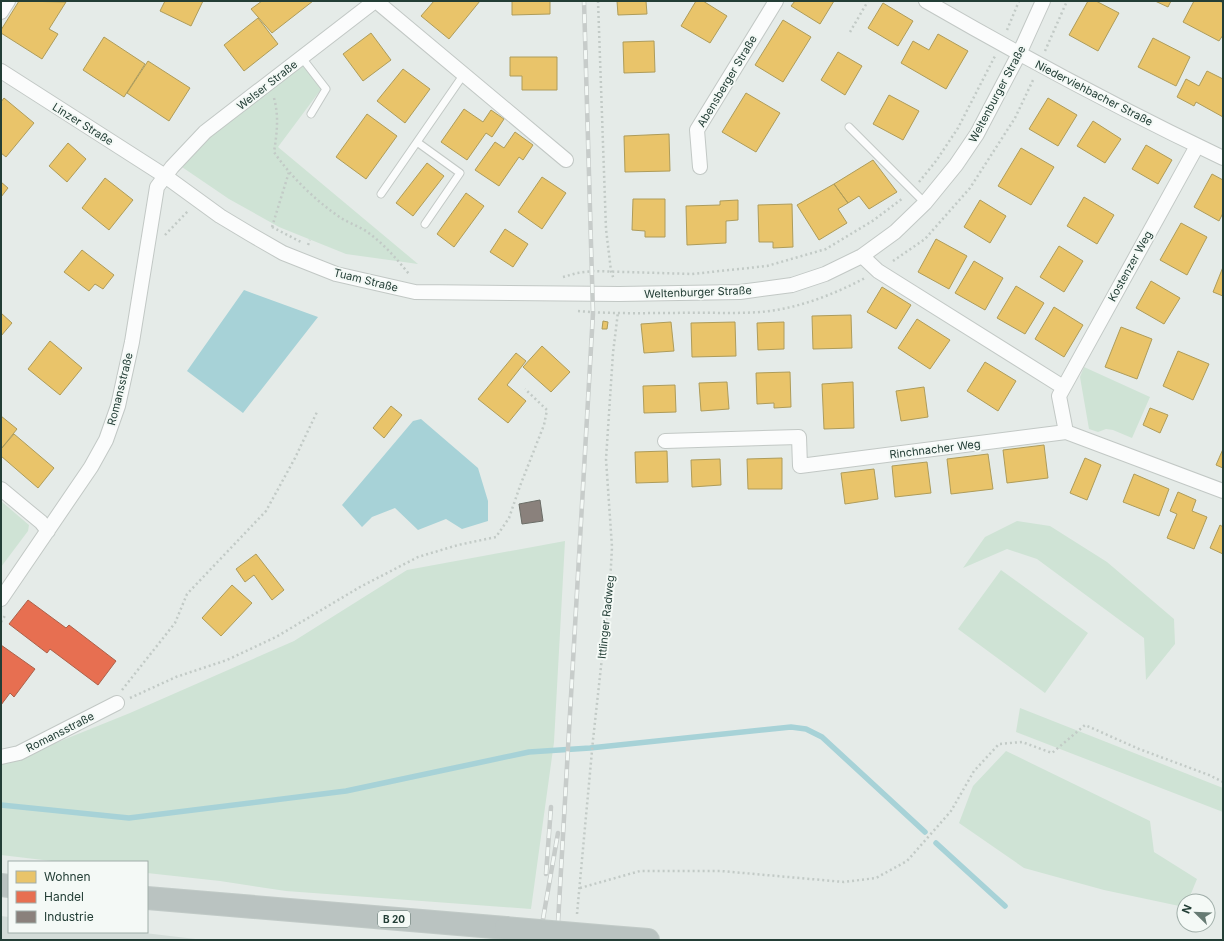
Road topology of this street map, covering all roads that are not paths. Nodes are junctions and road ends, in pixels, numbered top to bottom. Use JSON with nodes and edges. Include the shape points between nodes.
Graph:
{"nodes":[{"id":1,"x":8,"y":1,"type":"edge"},
{"id":2,"x":376,"y":1,"type":"edge"},
{"id":3,"x":776,"y":1,"type":"edge"},
{"id":4,"x":926,"y":1,"type":"edge"},
{"id":5,"x":1043,"y":1,"type":"edge"},
{"id":6,"x":1,"y":12,"type":"edge"},
{"id":7,"x":1019,"y":54,"type":"junction"},
{"id":8,"x":302,"y":58,"type":"junction"},
{"id":9,"x":1,"y":71,"type":"edge"},
{"id":10,"x":464,"y":74,"type":"junction"},
{"id":11,"x":311,"y":114,"type":"dead end"},
{"id":12,"x":849,"y":127,"type":"dead end"},
{"id":13,"x":417,"y":142,"type":"junction"},
{"id":14,"x":1197,"y":146,"type":"junction"},
{"id":15,"x":1223,"y":158,"type":"edge"},
{"id":16,"x":566,"y":160,"type":"dead end"},
{"id":17,"x":700,"y":167,"type":"dead end"},
{"id":18,"x":165,"y":176,"type":"junction"},
{"id":19,"x":381,"y":194,"type":"dead end"},
{"id":20,"x":925,"y":203,"type":"junction"},
{"id":21,"x":425,"y":224,"type":"dead end"},
{"id":22,"x":862,"y":256,"type":"junction"},
{"id":23,"x":593,"y":294,"type":"joint"},
{"id":24,"x":1063,"y":387,"type":"junction"},
{"id":25,"x":1066,"y":432,"type":"junction"},
{"id":26,"x":665,"y":441,"type":"dead end"},
{"id":27,"x":1,"y":489,"type":"edge"},
{"id":28,"x":1223,"y":491,"type":"edge"},
{"id":29,"x":48,"y":531,"type":"junction"},
{"id":30,"x":1,"y":599,"type":"edge"},
{"id":31,"x":113,"y":706,"type":"road end"},
{"id":32,"x":1,"y":757,"type":"edge"},
{"id":33,"x":148,"y":898,"type":"edge"},
{"id":34,"x":648,"y":940,"type":"edge"}],
"edges":[{"from":1,"to":6,"type":"street"},
{"from":2,"to":8,"type":"street","name":"Welser Straße"},
{"from":2,"to":10,"type":"street","name":"Welser Straße"},
{"from":3,"to":17,"type":"street","name":"Abensberger Straße","via":[[697,130]]},
{"from":4,"to":7,"type":"street","name":"Niederviehbacher Straße"},
{"from":5,"to":7,"type":"street","name":"Weltenburger Straße"},
{"from":7,"to":14,"type":"street","name":"Niederviehbacher Straße"},
{"from":7,"to":20,"type":"street","name":"Weltenburger Straße","via":[[977,134]]},
{"from":8,"to":11,"type":"lane","via":[[326,89]]},
{"from":8,"to":18,"type":"street","name":"Welser Straße","via":[[205,132]]},
{"from":9,"to":18,"type":"street","name":"Linzer Straße"},
{"from":10,"to":13,"type":"lane"},
{"from":10,"to":16,"type":"street","name":"Welser Straße"},
{"from":12,"to":20,"type":"lane"},
{"from":13,"to":19,"type":"lane"},
{"from":13,"to":21,"type":"lane","via":[[460,173]]},
{"from":14,"to":15,"type":"street","name":"Niederviehbacher Straße"},
{"from":14,"to":24,"type":"street","name":"Kostenzer Weg"},
{"from":18,"to":23,"type":"street","name":"Tuam Straße","via":[[220,216],[284,253],[336,274],[415,292]]},
{"from":18,"to":29,"type":"street","name":"Romansstraße","via":[[157,187],[132,342],[118,406],[106,440],[91,467]]},
{"from":20,"to":22,"type":"street","name":"Weltenburger Straße","via":[[895,232]]},
{"from":22,"to":23,"type":"street","name":"Weltenburger Straße","via":[[825,274],[792,285],[740,292]]},
{"from":22,"to":24,"type":"street","via":[[878,271]]},
{"from":24,"to":25,"type":"street","name":"Kostenzer Weg","via":[[1059,396]]},
{"from":25,"to":26,"type":"street","name":"Rinchnacher Weg","via":[[800,466],[799,437]]},
{"from":25,"to":28,"type":"street","name":"Rinchnacher Weg"},
{"from":27,"to":29,"type":"street","via":[[41,522]]},
{"from":29,"to":30,"type":"street","name":"Romansstraße"},
{"from":31,"to":32,"type":"street","name":"Romansstraße","via":[[20,753]]},
{"from":33,"to":34,"type":"highway","number":"B 20","bridge":true}]}
